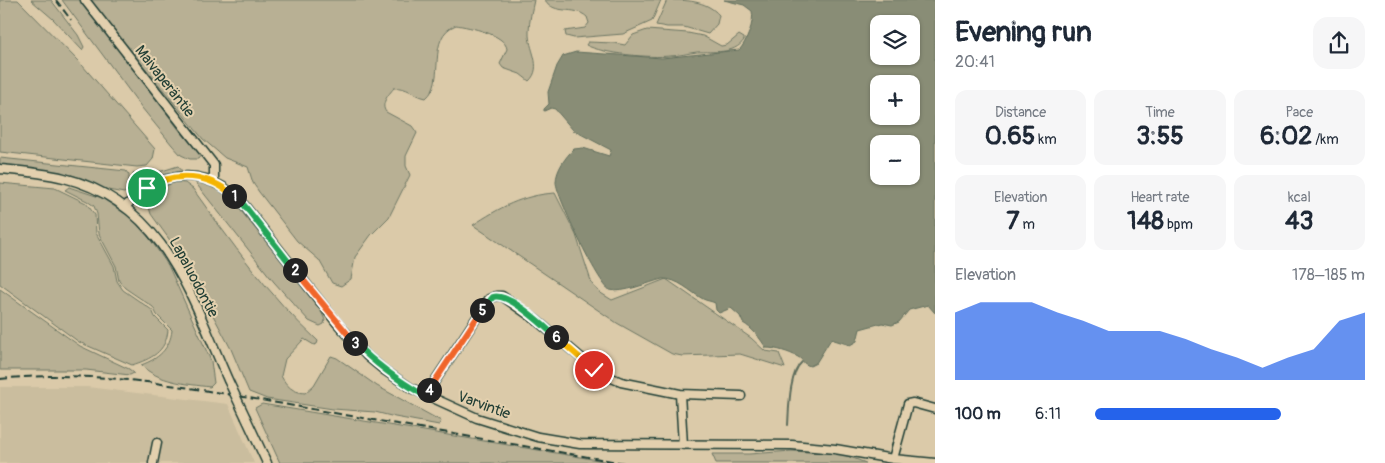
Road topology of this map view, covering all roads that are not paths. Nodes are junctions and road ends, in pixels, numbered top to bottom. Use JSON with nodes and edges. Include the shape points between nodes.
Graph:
{"nodes":[{"id":1,"x":85,"y":0,"type":"edge"},
{"id":2,"x":0,"y":169,"type":"edge"},
{"id":3,"x":214,"y":182,"type":"junction"},
{"id":4,"x":126,"y":206,"type":"junction"},
{"id":5,"x":680,"y":394,"type":"junction"},
{"id":6,"x":425,"y":396,"type":"junction"},
{"id":7,"x":741,"y":396,"type":"dead end"},
{"id":8,"x":935,"y":409,"type":"edge"},
{"id":9,"x":157,"y":443,"type":"dead end"},
{"id":10,"x":683,"y":445,"type":"junction"},
{"id":11,"x":893,"y":459,"type":"junction"},
{"id":12,"x":935,"y":462,"type":"edge"},
{"id":13,"x":154,"y":463,"type":"edge"},
{"id":14,"x":267,"y":463,"type":"edge"}],
"edges":[{"from":1,"to":3,"type":"street","name":"Maivaperäntie","via":[[214,165]]},
{"from":2,"to":4,"type":"street","name":"Lapaluodontie","via":[[65,178]]},
{"from":3,"to":4,"type":"street","name":"Varvintie","via":[[187,176],[163,180],[141,192]]},
{"from":3,"to":6,"type":"street","name":"Varvintie","via":[[244,205],[367,356]]},
{"from":4,"to":14,"type":"street","name":"Lapaluodontie","bridge":true,"via":[[156,236],[188,290]]},
{"from":5,"to":6,"type":"street","via":[[621,382],[598,372],[528,313],[499,296],[489,299]]},
{"from":5,"to":7,"type":"street"},
{"from":5,"to":10,"type":"street"},
{"from":6,"to":10,"type":"street","name":"Varvintie","via":[[495,424],[555,440],[594,445]]},
{"from":8,"to":11,"type":"street","via":[[913,403],[907,406]]},
{"from":9,"to":13,"type":"street"},
{"from":10,"to":11,"type":"street","name":"Varvintie","via":[[792,445]]},
{"from":11,"to":12,"type":"street","name":"Varvintie"}]}
